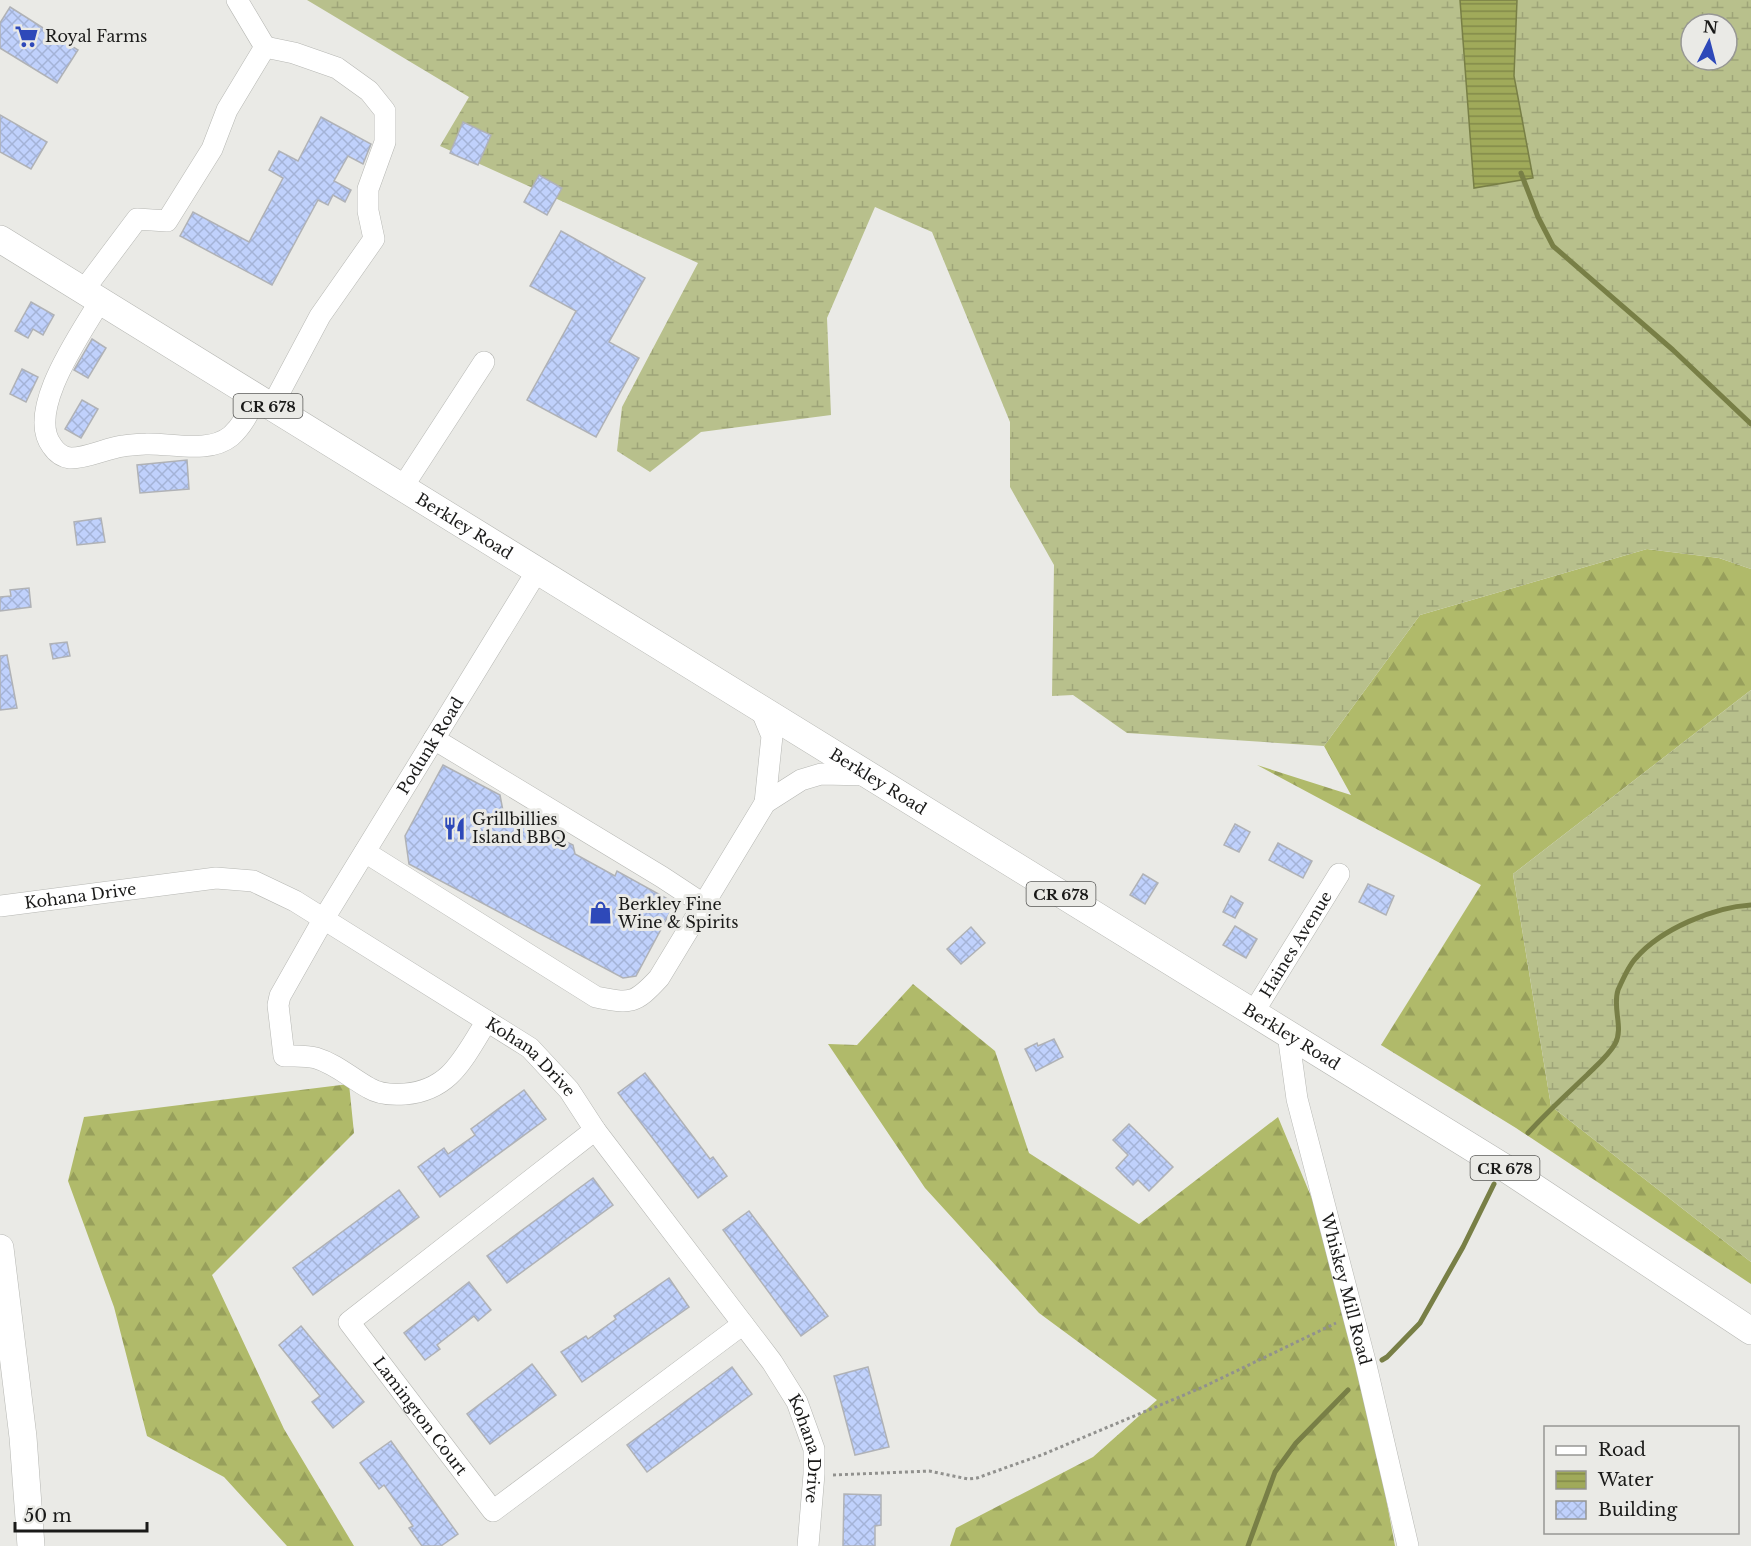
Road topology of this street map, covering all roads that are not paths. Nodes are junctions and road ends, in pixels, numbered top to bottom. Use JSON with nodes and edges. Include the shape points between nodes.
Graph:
{"nodes":[{"id":1,"x":237,"y":0,"type":"edge"},
{"id":2,"x":265,"y":47,"type":"junction"},
{"id":3,"x":0,"y":239,"type":"edge"},
{"id":4,"x":0,"y":255,"type":"edge"},
{"id":5,"x":59,"y":275,"type":"junction"},
{"id":6,"x":92,"y":296,"type":"junction"},
{"id":7,"x":484,"y":362,"type":"dead end"},
{"id":8,"x":263,"y":403,"type":"junction"},
{"id":9,"x":402,"y":488,"type":"junction"},
{"id":10,"x":537,"y":571,"type":"junction"},
{"id":11,"x":760,"y":707,"type":"junction"},
{"id":12,"x":434,"y":739,"type":"junction"},
{"id":13,"x":870,"y":775,"type":"junction"},
{"id":14,"x":765,"y":803,"type":"junction"},
{"id":15,"x":365,"y":852,"type":"junction"},
{"id":16,"x":1339,"y":874,"type":"dead end"},
{"id":17,"x":703,"y":904,"type":"junction"},
{"id":18,"x":0,"y":906,"type":"edge"},
{"id":19,"x":323,"y":920,"type":"junction"},
{"id":20,"x":1253,"y":1013,"type":"junction"},
{"id":21,"x":487,"y":1021,"type":"junction"},
{"id":22,"x":1288,"y":1034,"type":"junction"},
{"id":23,"x":595,"y":1130,"type":"junction"},
{"id":24,"x":0,"y":1248,"type":"edge"},
{"id":25,"x":743,"y":1324,"type":"junction"},
{"id":26,"x":1751,"y":1330,"type":"edge"},
{"id":27,"x":31,"y":1546,"type":"edge"},
{"id":28,"x":808,"y":1546,"type":"edge"},
{"id":29,"x":1408,"y":1546,"type":"edge"}],
"edges":[{"from":1,"to":2,"type":"street"},
{"from":2,"to":6,"type":"street","via":[[227,110],[212,148],[167,221],[137,219]]},
{"from":2,"to":8,"type":"street","via":[[336,68],[369,91],[385,111],[385,142],[368,189],[374,239]]},
{"from":3,"to":5,"type":"main road","name":"Berkley Road","number":"CR 678"},
{"from":4,"to":5,"type":"main road","via":[[19,266]]},
{"from":5,"to":6,"type":"main road","name":"Berkley Road","number":"CR 678"},
{"from":6,"to":8,"type":"main road","name":"Berkley Road","number":"CR 678"},
{"from":6,"to":8,"type":"street","via":[[47,401],[45,423],[49,441],[58,453],[70,458],[120,446],[210,444],[229,437]]},
{"from":7,"to":9,"type":"street"},
{"from":8,"to":9,"type":"main road","name":"Berkley Road","number":"CR 678"},
{"from":9,"to":10,"type":"main road","name":"Berkley Road","number":"CR 678"},
{"from":10,"to":11,"type":"main road","name":"Berkley Road","number":"CR 678"},
{"from":10,"to":12,"type":"street","name":"Podunk Road"},
{"from":11,"to":13,"type":"main road","name":"Berkley Road","number":"CR 678"},
{"from":11,"to":14,"type":"street","via":[[772,736]]},
{"from":12,"to":15,"type":"street","name":"Podunk Road"},
{"from":12,"to":17,"type":"street"},
{"from":13,"to":14,"type":"street","via":[[821,774],[801,780]]},
{"from":13,"to":20,"type":"main road","name":"Berkley Road","number":"CR 678"},
{"from":14,"to":17,"type":"street"},
{"from":15,"to":17,"type":"street","via":[[596,997],[618,1002],[640,998],[659,978]]},
{"from":15,"to":19,"type":"street","name":"Podunk Road"},
{"from":16,"to":20,"type":"street","name":"Haines Avenue"},
{"from":18,"to":19,"type":"street","name":"Kohana Drive","via":[[216,878],[253,881]]},
{"from":19,"to":21,"type":"street","name":"Kohana Drive"},
{"from":19,"to":21,"type":"street","name":"Podunk Road","via":[[280,996],[284,1056],[314,1057],[371,1089],[414,1094],[441,1084],[451,1075]]},
{"from":20,"to":22,"type":"main road","name":"Berkley Road","number":"CR 678"},
{"from":21,"to":23,"type":"street","name":"Kohana Drive","via":[[530,1048],[569,1090]]},
{"from":22,"to":26,"type":"main road","name":"Berkley Road","number":"CR 678","via":[[1505,1168]]},
{"from":22,"to":29,"type":"street","name":"Whiskey Mill Road","via":[[1297,1099]]},
{"from":23,"to":25,"type":"street","name":"Kohana Drive"},
{"from":23,"to":25,"type":"street","name":"Lamington Court","via":[[349,1322],[493,1511]]},
{"from":24,"to":27,"type":"main road","via":[[22,1426]]},
{"from":25,"to":28,"type":"street","name":"Kohana Drive","via":[[797,1402],[814,1449]]}]}
